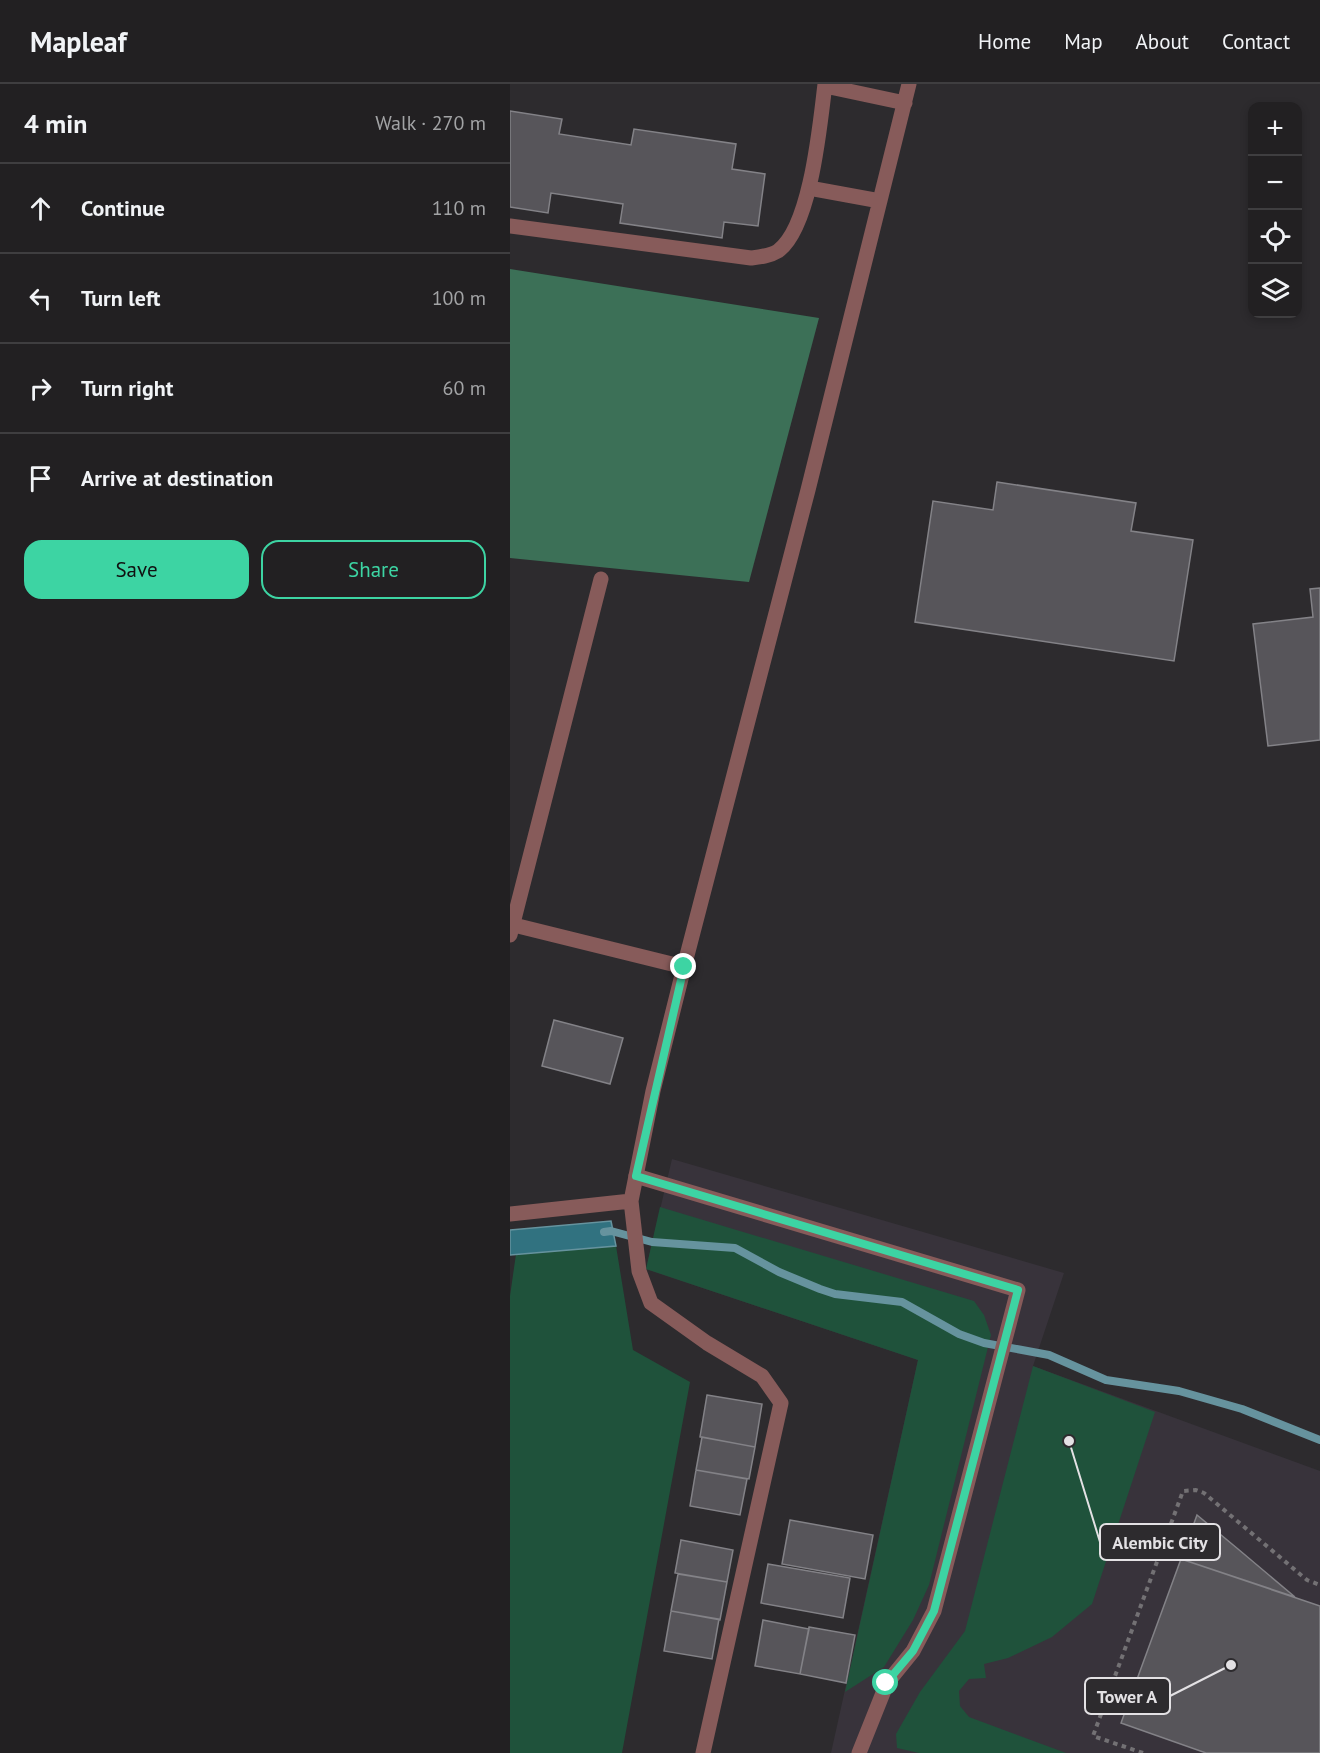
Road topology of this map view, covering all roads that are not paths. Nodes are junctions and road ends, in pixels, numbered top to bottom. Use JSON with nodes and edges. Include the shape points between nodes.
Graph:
{"nodes":[{"id":1,"x":909,"y":84,"type":"edge"},
{"id":2,"x":825,"y":85,"type":"edge"},
{"id":3,"x":905,"y":103,"type":"junction"},
{"id":4,"x":809,"y":188,"type":"junction"},
{"id":5,"x":880,"y":201,"type":"junction"},
{"id":6,"x":510,"y":226,"type":"edge"},
{"id":7,"x":601,"y":579,"type":"dead end"},
{"id":8,"x":511,"y":928,"type":"edge"},
{"id":9,"x":684,"y":967,"type":"junction"},
{"id":10,"x":636,"y":1176,"type":"junction"},
{"id":11,"x":631,"y":1201,"type":"junction"},
{"id":12,"x":510,"y":1214,"type":"edge"},
{"id":13,"x":703,"y":1753,"type":"edge"},
{"id":14,"x":860,"y":1753,"type":"edge"}],
"edges":[{"from":1,"to":3,"type":"street"},
{"from":2,"to":3,"type":"street"},
{"from":2,"to":4,"type":"street"},
{"from":3,"to":5,"type":"street"},
{"from":4,"to":5,"type":"street"},
{"from":4,"to":6,"type":"street","via":[[801,215],[786,243],[777,251],[751,258]]},
{"from":5,"to":9,"type":"street"},
{"from":7,"to":8,"type":"street"},
{"from":8,"to":9,"type":"street"},
{"from":9,"to":10,"type":"street"},
{"from":10,"to":11,"type":"street"},
{"from":10,"to":14,"type":"street","via":[[1018,1290],[934,1611],[913,1651],[886,1683]]},
{"from":11,"to":12,"type":"street"},
{"from":11,"to":13,"type":"street","via":[[639,1271],[651,1303],[762,1376],[781,1403]]}]}
